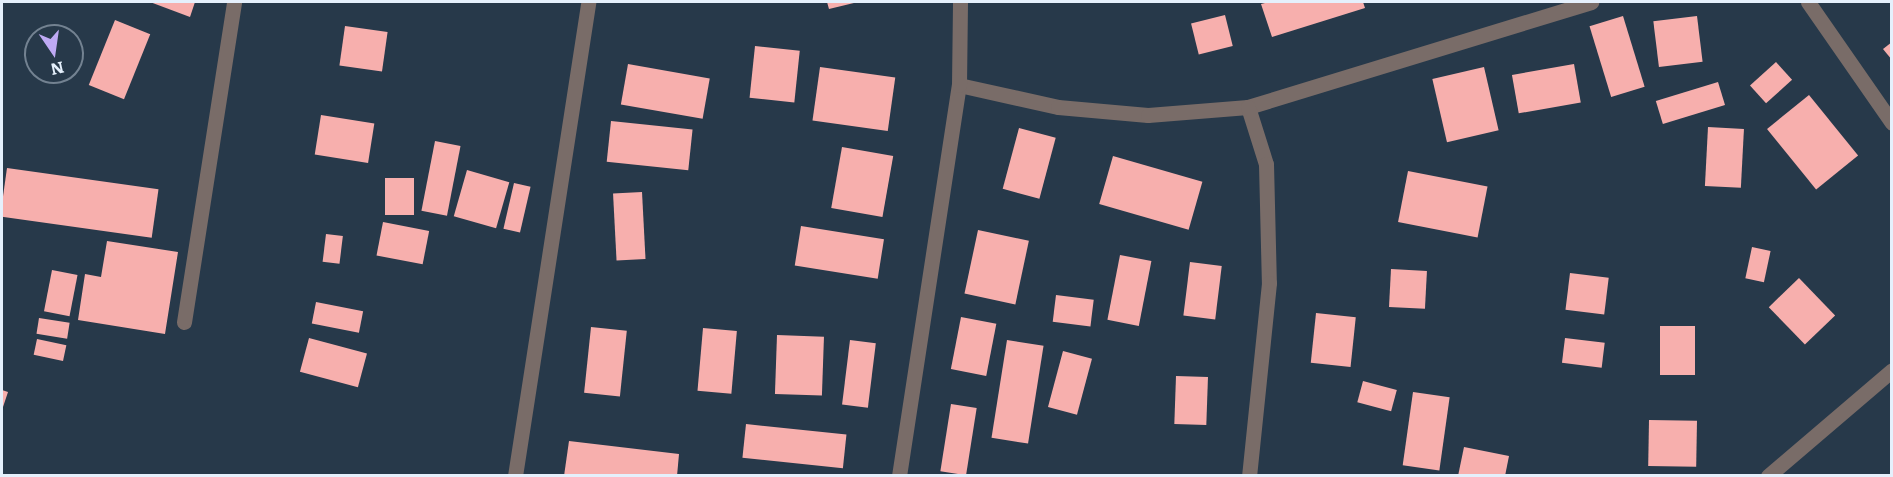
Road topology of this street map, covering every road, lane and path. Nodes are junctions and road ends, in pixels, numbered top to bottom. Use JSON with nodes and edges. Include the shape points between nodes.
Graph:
{"nodes":[{"id":1,"x":234,"y":2,"type":"edge"},
{"id":2,"x":588,"y":2,"type":"edge"},
{"id":3,"x":960,"y":2,"type":"edge"},
{"id":4,"x":1591,"y":2,"type":"edge"},
{"id":5,"x":1808,"y":2,"type":"edge"},
{"id":6,"x":958,"y":85,"type":"junction"},
{"id":7,"x":1248,"y":107,"type":"junction"},
{"id":8,"x":1892,"y":123,"type":"edge"},
{"id":9,"x":184,"y":322,"type":"dead end"},
{"id":10,"x":1892,"y":370,"type":"edge"},
{"id":11,"x":515,"y":476,"type":"edge"},
{"id":12,"x":899,"y":476,"type":"edge"},
{"id":13,"x":1248,"y":476,"type":"edge"},
{"id":14,"x":1768,"y":476,"type":"edge"}],
"edges":[{"from":1,"to":9,"type":"street"},
{"from":2,"to":11,"type":"street"},
{"from":3,"to":6,"type":"street"},
{"from":4,"to":7,"type":"street"},
{"from":5,"to":8,"type":"street"},
{"from":6,"to":7,"type":"street","via":[[1058,107],[1148,115]]},
{"from":6,"to":12,"type":"street"},
{"from":7,"to":13,"type":"street","via":[[1266,164],[1269,283]]},
{"from":10,"to":14,"type":"street"}]}
